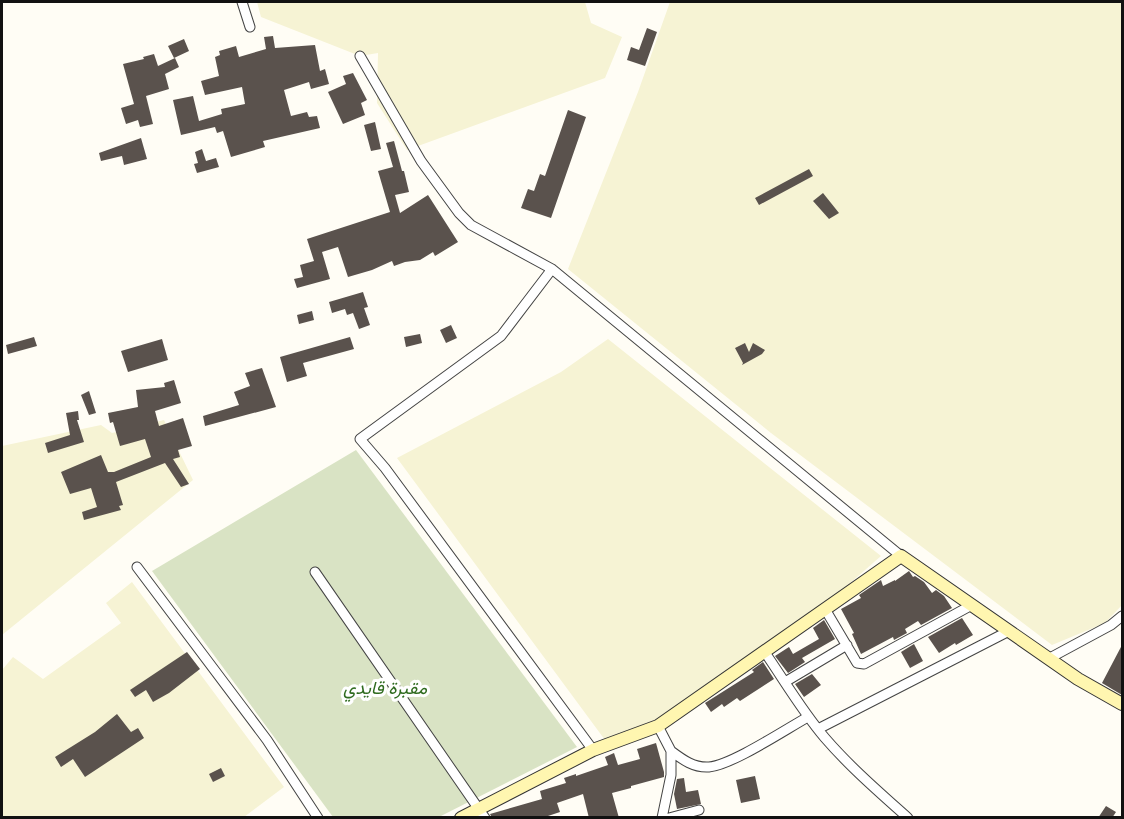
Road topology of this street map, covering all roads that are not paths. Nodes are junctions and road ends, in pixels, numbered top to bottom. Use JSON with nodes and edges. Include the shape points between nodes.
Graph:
{"nodes":[{"id":1,"x":242,"y":2,"type":"edge"},
{"id":2,"x":250,"y":27,"type":"dead end"},
{"id":3,"x":360,"y":56,"type":"dead end"},
{"id":4,"x":552,"y":269,"type":"junction"},
{"id":5,"x":901,"y":556,"type":"junction"},
{"id":6,"x":137,"y":567,"type":"dead end"},
{"id":7,"x":315,"y":572,"type":"dead end"},
{"id":8,"x":970,"y":606,"type":"junction"},
{"id":9,"x":825,"y":609,"type":"junction"},
{"id":10,"x":1122,"y":616,"type":"edge"},
{"id":11,"x":1010,"y":631,"type":"junction"},
{"id":12,"x":847,"y":645,"type":"junction"},
{"id":13,"x":764,"y":651,"type":"junction"},
{"id":14,"x":1048,"y":658,"type":"junction"},
{"id":15,"x":785,"y":682,"type":"junction"},
{"id":16,"x":1122,"y":704,"type":"edge"},
{"id":17,"x":808,"y":717,"type":"junction"},
{"id":18,"x":658,"y":726,"type":"junction"},
{"id":19,"x":818,"y":729,"type":"junction"},
{"id":20,"x":593,"y":750,"type":"junction"},
{"id":21,"x":671,"y":751,"type":"junction"},
{"id":22,"x":699,"y":810,"type":"dead end"},
{"id":23,"x":482,"y":812,"type":"edge"},
{"id":24,"x":318,"y":818,"type":"edge"},
{"id":25,"x":461,"y":818,"type":"edge"},
{"id":26,"x":662,"y":818,"type":"edge"},
{"id":27,"x":669,"y":818,"type":"edge"},
{"id":28,"x":908,"y":818,"type":"edge"}],
"edges":[{"from":1,"to":2,"type":"street"},
{"from":3,"to":4,"type":"street","via":[[421,161],[459,213],[471,225]]},
{"from":4,"to":5,"type":"street"},
{"from":4,"to":20,"type":"street","via":[[501,336],[360,439]]},
{"from":5,"to":8,"type":"street"},
{"from":5,"to":9,"type":"street"},
{"from":6,"to":24,"type":"street","via":[[267,740]]},
{"from":7,"to":23,"type":"street"},
{"from":8,"to":11,"type":"street"},
{"from":8,"to":12,"type":"street","via":[[864,664],[857,663]]},
{"from":9,"to":12,"type":"street"},
{"from":9,"to":13,"type":"street"},
{"from":10,"to":14,"type":"street"},
{"from":11,"to":14,"type":"street"},
{"from":11,"to":19,"type":"street"},
{"from":12,"to":15,"type":"street"},
{"from":13,"to":15,"type":"street"},
{"from":13,"to":18,"type":"street"},
{"from":14,"to":16,"type":"street"},
{"from":15,"to":17,"type":"street"},
{"from":17,"to":19,"type":"street"},
{"from":17,"to":21,"type":"street","via":[[725,763],[692,765]]},
{"from":18,"to":20,"type":"street"},
{"from":18,"to":21,"type":"street"},
{"from":19,"to":28,"type":"street","via":[[846,761]]},
{"from":20,"to":23,"type":"street"},
{"from":21,"to":26,"type":"street","via":[[671,775]]},
{"from":22,"to":27,"type":"street"},
{"from":23,"to":25,"type":"street"}]}
